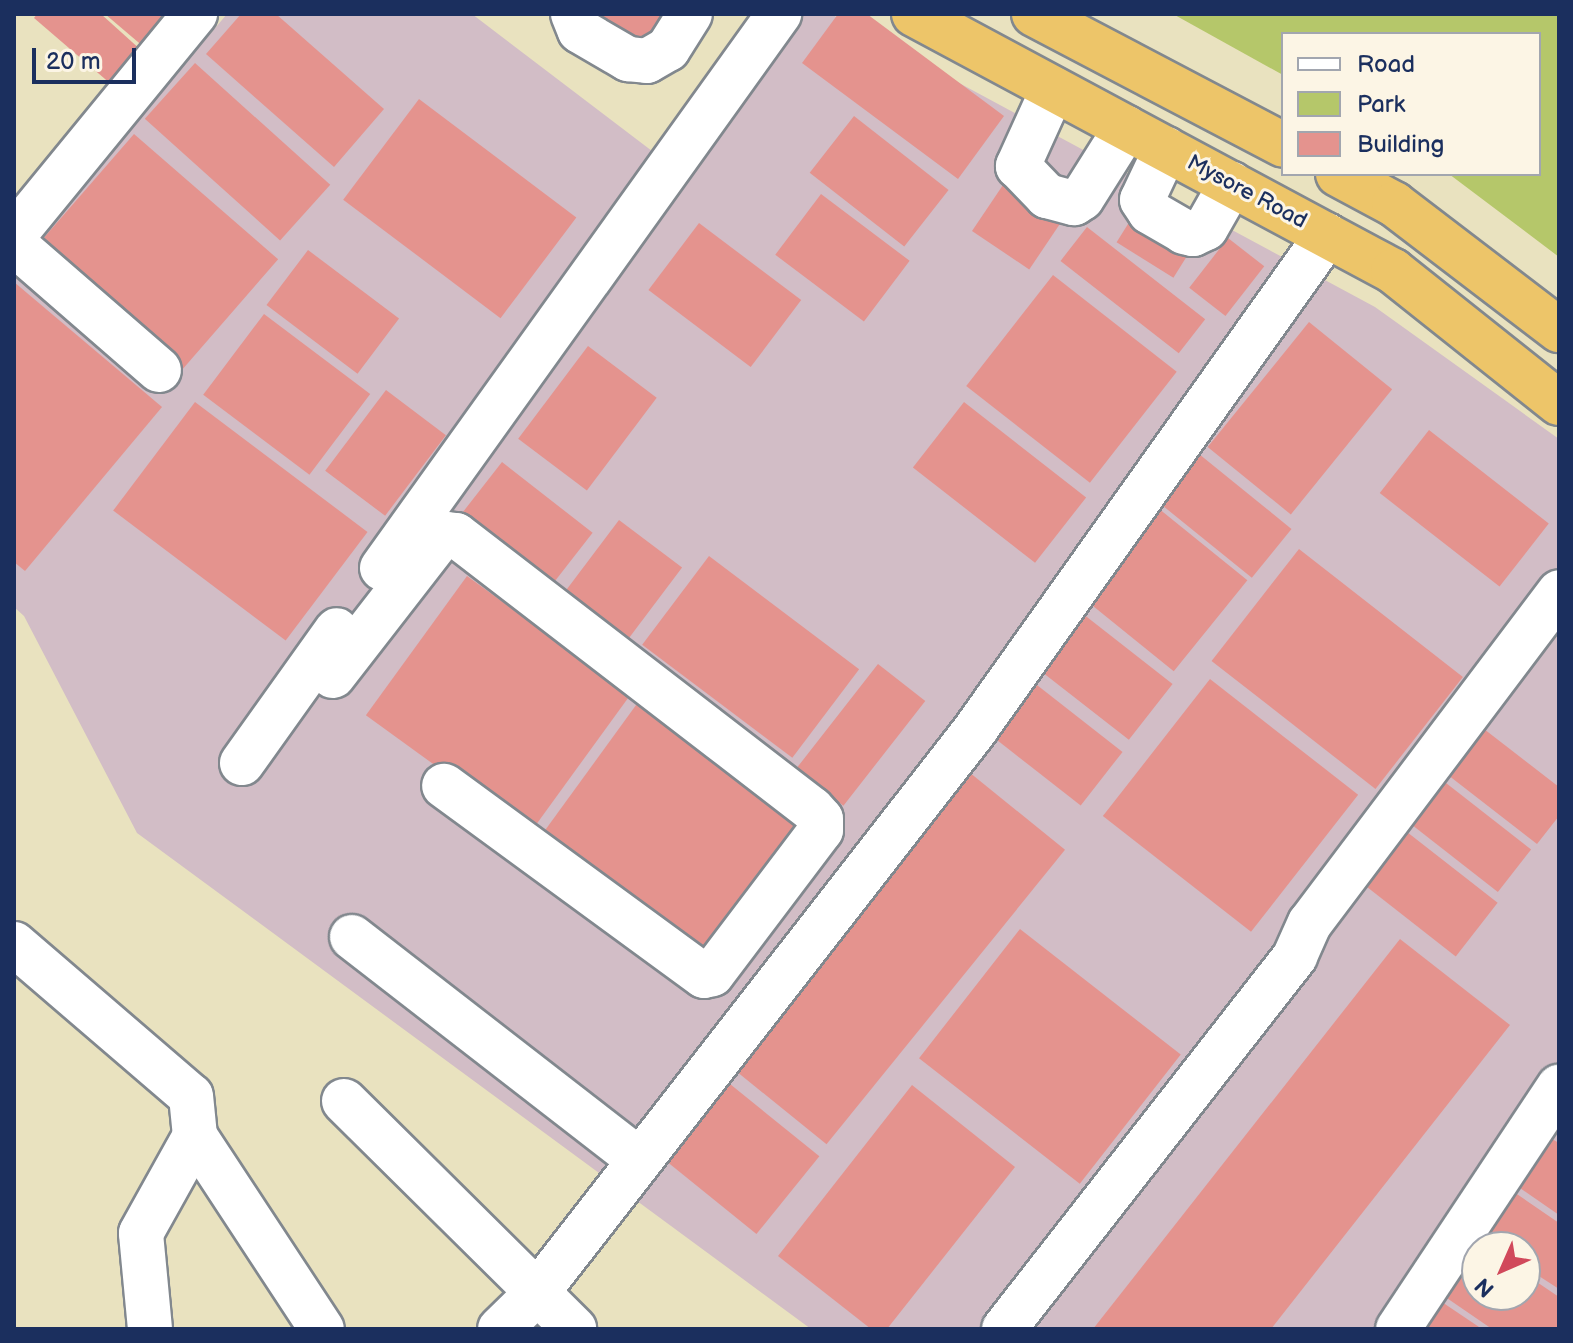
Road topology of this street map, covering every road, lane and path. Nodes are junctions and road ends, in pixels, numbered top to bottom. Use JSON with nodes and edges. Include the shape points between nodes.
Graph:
{"nodes":[{"id":1,"x":195,"y":14,"type":"edge"},
{"id":2,"x":573,"y":14,"type":"edge"},
{"id":3,"x":690,"y":14,"type":"edge"},
{"id":4,"x":779,"y":14,"type":"edge"},
{"id":5,"x":914,"y":14,"type":"edge"},
{"id":6,"x":1034,"y":14,"type":"edge"},
{"id":7,"x":1053,"y":89,"type":"junction"},
{"id":8,"x":1126,"y":128,"type":"junction"},
{"id":9,"x":1281,"y":144,"type":"edge"},
{"id":10,"x":1166,"y":149,"type":"junction"},
{"id":11,"x":1342,"y":176,"type":"edge"},
{"id":12,"x":1231,"y":184,"type":"junction"},
{"id":13,"x":14,"y":235,"type":"edge"},
{"id":14,"x":1327,"y":235,"type":"junction"},
{"id":15,"x":14,"y":244,"type":"edge"},
{"id":16,"x":1559,"y":330,"type":"edge"},
{"id":17,"x":159,"y":370,"type":"dead end"},
{"id":18,"x":1559,"y":403,"type":"edge"},
{"id":19,"x":1559,"y":592,"type":"edge"},
{"id":20,"x":333,"y":676,"type":"dead end"},
{"id":21,"x":242,"y":763,"type":"dead end"},
{"id":22,"x":444,"y":786,"type":"dead end"},
{"id":23,"x":795,"y":867,"type":"junction"},
{"id":24,"x":840,"y":904,"type":"junction"},
{"id":25,"x":352,"y":937,"type":"dead end"},
{"id":26,"x":14,"y":944,"type":"edge"},
{"id":27,"x":724,"y":958,"type":"junction"},
{"id":28,"x":769,"y":994,"type":"junction"},
{"id":29,"x":1559,"y":1087,"type":"edge"},
{"id":30,"x":344,"y":1101,"type":"dead end"},
{"id":31,"x":195,"y":1136,"type":"junction"},
{"id":32,"x":640,"y":1160,"type":"junction"},
{"id":33,"x":536,"y":1294,"type":"junction"},
{"id":34,"x":150,"y":1329,"type":"edge"},
{"id":35,"x":322,"y":1329,"type":"edge"},
{"id":36,"x":500,"y":1329,"type":"edge"},
{"id":37,"x":574,"y":1329,"type":"edge"},
{"id":38,"x":1004,"y":1329,"type":"edge"},
{"id":39,"x":1398,"y":1329,"type":"edge"}],
"edges":[{"from":1,"to":13,"type":"street"},
{"from":2,"to":3,"type":"street","via":[[580,31],[628,59],[647,61],[668,49]]},
{"from":4,"to":21,"type":"street"},
{"from":5,"to":7,"type":"highway","name":"Mysore Road"},
{"from":6,"to":9,"type":"highway"},
{"from":7,"to":8,"type":"highway","name":"Mysore Road"},
{"from":7,"to":8,"type":"street","via":[[1018,166],[1047,196],[1074,203],[1082,198]]},
{"from":8,"to":10,"type":"highway","name":"Mysore Road"},
{"from":10,"to":12,"type":"highway","name":"Mysore Road"},
{"from":10,"to":12,"type":"street","via":[[1142,200],[1150,212],[1184,232],[1206,228]]},
{"from":11,"to":16,"type":"highway","via":[[1394,204]]},
{"from":12,"to":14,"type":"highway","name":"Mysore Road"},
{"from":14,"to":18,"type":"highway","name":"Mysore Road","via":[[1393,271]]},
{"from":14,"to":24,"type":"street","via":[[975,730]]},
{"from":15,"to":17,"type":"street"},
{"from":19,"to":38,"type":"street","via":[[1310,923],[1295,956]]},
{"from":20,"to":23,"type":"street","via":[[437,542],[446,534],[456,535],[812,809],[821,819],[821,830]]},
{"from":22,"to":27,"type":"street","via":[[695,973],[712,974]]},
{"from":23,"to":24,"type":"street"},
{"from":23,"to":27,"type":"street"},
{"from":24,"to":28,"type":"street"},
{"from":25,"to":32,"type":"street"},
{"from":26,"to":31,"type":"street","via":[[191,1096]]},
{"from":27,"to":28,"type":"street"},
{"from":28,"to":32,"type":"street"},
{"from":29,"to":39,"type":"street"},
{"from":30,"to":33,"type":"street"},
{"from":31,"to":34,"type":"street","via":[[141,1233]]},
{"from":31,"to":35,"type":"street"},
{"from":32,"to":33,"type":"street"},
{"from":33,"to":36,"type":"street"},
{"from":33,"to":37,"type":"street"}]}
